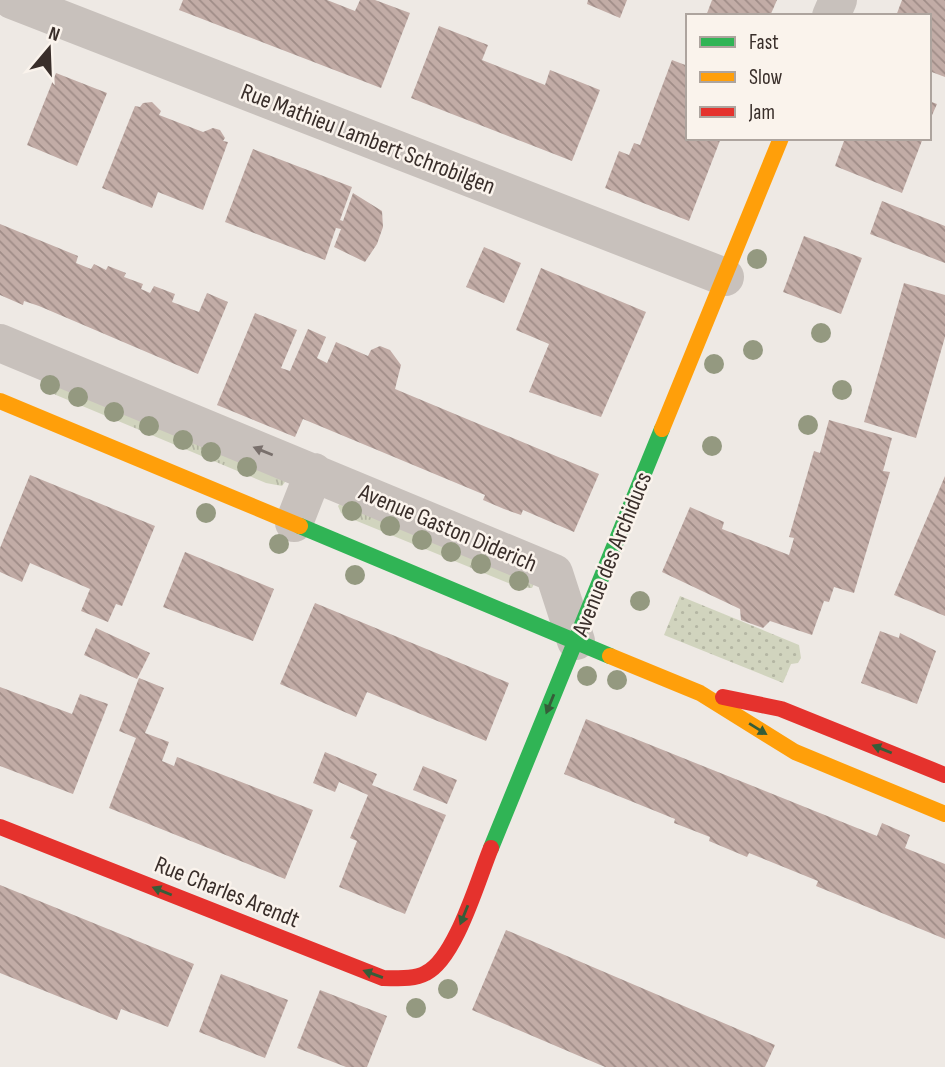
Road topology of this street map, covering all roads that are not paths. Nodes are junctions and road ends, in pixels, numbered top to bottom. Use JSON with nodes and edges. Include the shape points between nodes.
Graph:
{"nodes":[{"id":1,"x":12,"y":0,"type":"edge"},
{"id":2,"x":780,"y":140,"type":"edge"},
{"id":3,"x":725,"y":277,"type":"junction"},
{"id":4,"x":11,"y":348,"type":"edge"},
{"id":5,"x":2,"y":402,"type":"edge"},
{"id":6,"x":314,"y":472,"type":"junction"},
{"id":7,"x":294,"y":523,"type":"junction"},
{"id":8,"x":576,"y":641,"type":"junction"},
{"id":9,"x":700,"y":693,"type":"junction"},
{"id":10,"x":945,"y":775,"type":"edge"},
{"id":11,"x":945,"y":814,"type":"edge"},
{"id":12,"x":0,"y":827,"type":"edge"},
{"id":13,"x":438,"y":967,"type":"joint"}],
"edges":[{"from":1,"to":3,"type":"street","name":"Rue Mathieu Lambert Schrobilgen"},
{"from":2,"to":3,"type":"street","name":"Avenue des Archiducs"},
{"from":3,"to":8,"type":"street","name":"Avenue des Archiducs"},
{"from":4,"to":5,"type":"street","name":"Avenue Gaston Diderich"},
{"from":6,"to":4,"type":"street","name":"Avenue Gaston Diderich","one_way":true},
{"from":5,"to":7,"type":"street","name":"Avenue Gaston Diderich"},
{"from":6,"to":7,"type":"street"},
{"from":6,"to":8,"type":"street","name":"Avenue Gaston Diderich","via":[[554,573]]},
{"from":7,"to":8,"type":"street","name":"Avenue Gaston Diderich"},
{"from":8,"to":9,"type":"street","name":"Avenue Gaston Diderich"},
{"from":8,"to":13,"type":"street","name":"Avenue des Archiducs","one_way":true,"via":[[452,943]]},
{"from":10,"to":9,"type":"street","name":"Avenue Gaston Diderich","one_way":true,"via":[[781,709]]},
{"from":9,"to":11,"type":"street","name":"Avenue Gaston Diderich","one_way":true,"via":[[795,752]]},
{"from":13,"to":12,"type":"street","name":"Rue Charles Arendt","one_way":true,"via":[[412,979],[383,978]]}]}
